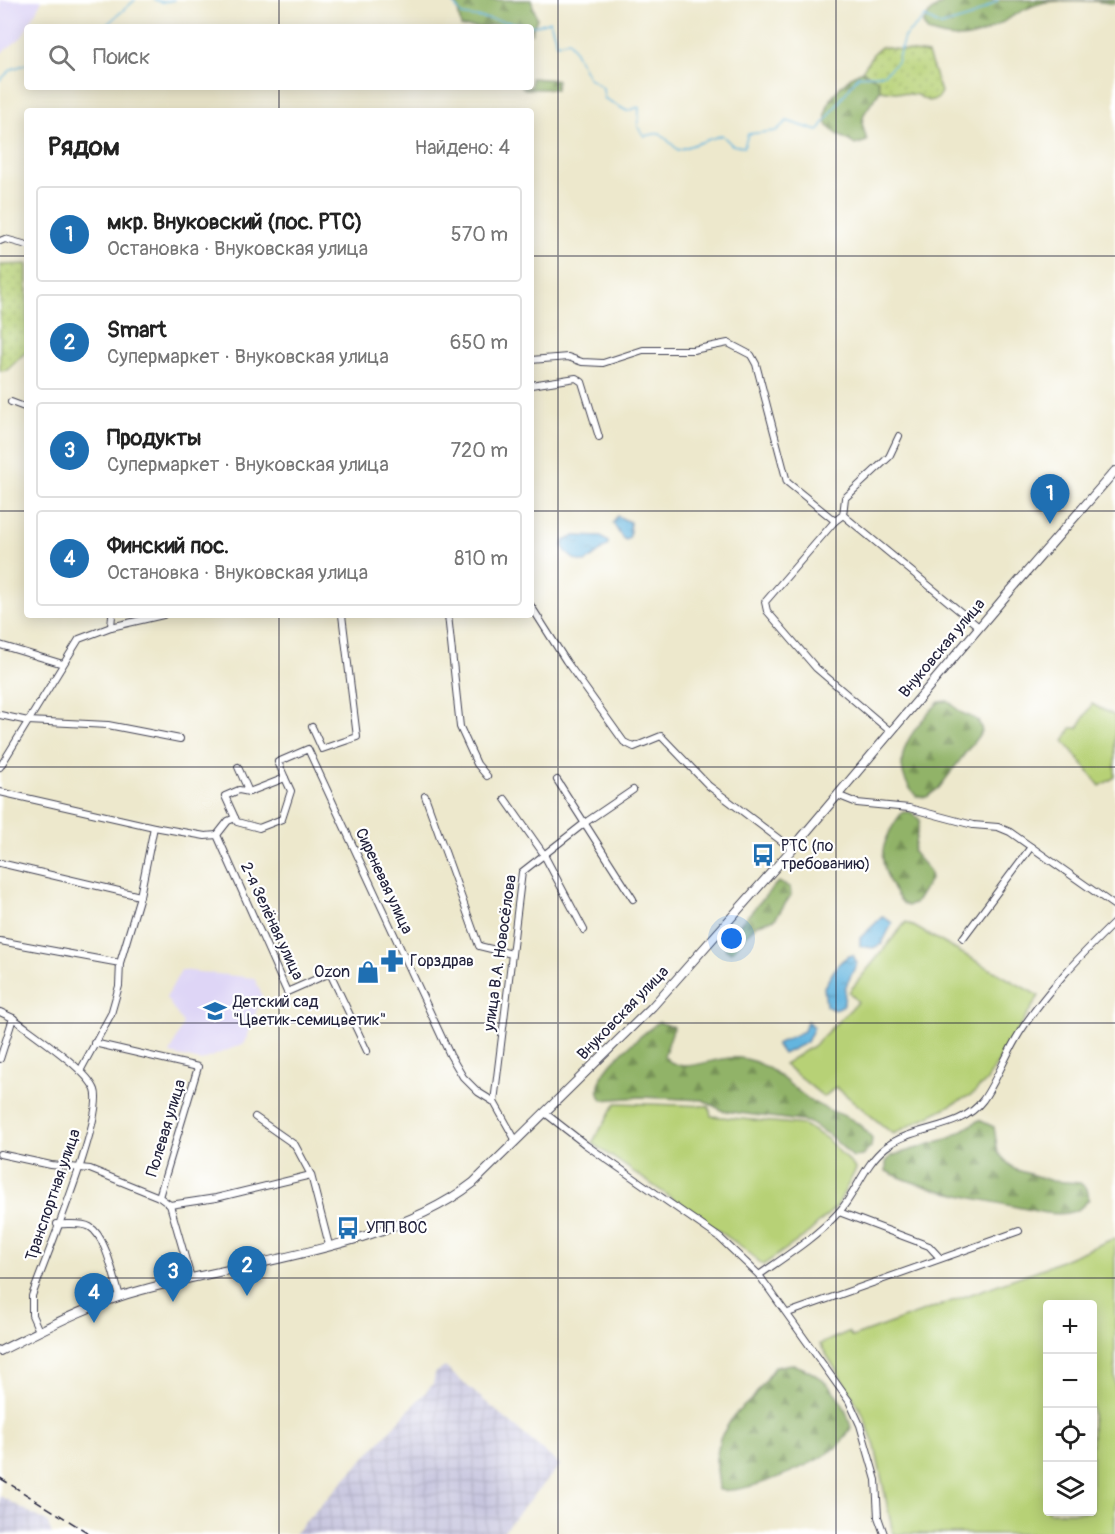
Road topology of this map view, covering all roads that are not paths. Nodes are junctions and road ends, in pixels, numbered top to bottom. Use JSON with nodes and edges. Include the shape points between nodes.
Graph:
{"nodes":[{"id":1,"x":0,"y":241,"type":"edge"},
{"id":2,"x":24,"y":244,"type":"edge"},
{"id":3,"x":534,"y":360,"type":"edge"},
{"id":4,"x":534,"y":384,"type":"edge"},
{"id":5,"x":11,"y":402,"type":"dead end"},
{"id":6,"x":24,"y":407,"type":"edge"},
{"id":7,"x":899,"y":436,"type":"dead end"},
{"id":8,"x":599,"y":437,"type":"dead end"},
{"id":9,"x":1115,"y":471,"type":"edge"},
{"id":10,"x":843,"y":515,"type":"junction"},
{"id":11,"x":835,"y":521,"type":"junction"},
{"id":12,"x":534,"y":611,"type":"edge"},
{"id":13,"x":112,"y":618,"type":"edge"},
{"id":14,"x":150,"y":618,"type":"edge"},
{"id":15,"x":342,"y":618,"type":"edge"},
{"id":16,"x":448,"y":618,"type":"edge"},
{"id":17,"x":111,"y":627,"type":"junction"},
{"id":18,"x":979,"y":627,"type":"junction"},
{"id":19,"x":0,"y":645,"type":"edge"},
{"id":20,"x":63,"y":664,"type":"junction"},
{"id":21,"x":0,"y":715,"type":"edge"},
{"id":22,"x":28,"y":721,"type":"junction"},
{"id":23,"x":312,"y":727,"type":"dead end"},
{"id":24,"x":891,"y":732,"type":"junction"},
{"id":25,"x":180,"y":739,"type":"dead end"},
{"id":26,"x":0,"y":766,"type":"edge"},
{"id":27,"x":238,"y":767,"type":"dead end"},
{"id":28,"x":487,"y":776,"type":"dead end"},
{"id":29,"x":285,"y":778,"type":"junction"},
{"id":30,"x":557,"y":780,"type":"dead end"},
{"id":31,"x":633,"y":790,"type":"dead end"},
{"id":32,"x":0,"y":792,"type":"edge"},
{"id":33,"x":249,"y":792,"type":"junction"},
{"id":34,"x":837,"y":795,"type":"junction"},
{"id":35,"x":425,"y":796,"type":"dead end"},
{"id":36,"x":505,"y":799,"type":"dead end"},
{"id":37,"x":235,"y":818,"type":"junction"},
{"id":38,"x":586,"y":822,"type":"junction"},
{"id":39,"x":154,"y":827,"type":"junction"},
{"id":40,"x":217,"y":835,"type":"junction"},
{"id":41,"x":1031,"y":848,"type":"junction"},
{"id":42,"x":792,"y":849,"type":"junction"},
{"id":43,"x":543,"y":854,"type":"junction"},
{"id":44,"x":0,"y":863,"type":"edge"},
{"id":45,"x":140,"y":896,"type":"junction"},
{"id":46,"x":633,"y":899,"type":"dead end"},
{"id":47,"x":1115,"y":906,"type":"edge"},
{"id":48,"x":1115,"y":922,"type":"edge"},
{"id":49,"x":584,"y":930,"type":"dead end"},
{"id":50,"x":963,"y":938,"type":"dead end"},
{"id":51,"x":0,"y":940,"type":"edge"},
{"id":52,"x":512,"y":954,"type":"junction"},
{"id":53,"x":120,"y":963,"type":"junction"},
{"id":54,"x":0,"y":1012,"type":"edge"},
{"id":55,"x":13,"y":1018,"type":"junction"},
{"id":56,"x":94,"y":1043,"type":"junction"},
{"id":57,"x":367,"y":1051,"type":"dead end"},
{"id":58,"x":0,"y":1059,"type":"edge"},
{"id":59,"x":80,"y":1071,"type":"junction"},
{"id":60,"x":494,"y":1102,"type":"junction"},
{"id":61,"x":544,"y":1113,"type":"junction"},
{"id":62,"x":255,"y":1117,"type":"dead end"},
{"id":63,"x":516,"y":1142,"type":"junction"},
{"id":64,"x":0,"y":1154,"type":"edge"},
{"id":65,"x":80,"y":1170,"type":"junction"},
{"id":66,"x":311,"y":1175,"type":"junction"},
{"id":67,"x":159,"y":1197,"type":"junction"},
{"id":68,"x":170,"y":1204,"type":"junction"},
{"id":69,"x":839,"y":1212,"type":"junction"},
{"id":70,"x":57,"y":1224,"type":"junction"},
{"id":71,"x":1019,"y":1231,"type":"dead end"},
{"id":72,"x":329,"y":1245,"type":"junction"},
{"id":73,"x":940,"y":1258,"type":"junction"},
{"id":74,"x":759,"y":1275,"type":"junction"},
{"id":75,"x":191,"y":1278,"type":"junction"},
{"id":76,"x":120,"y":1296,"type":"junction"},
{"id":77,"x":788,"y":1313,"type":"junction"},
{"id":78,"x":39,"y":1331,"type":"junction"},
{"id":79,"x":0,"y":1351,"type":"edge"},
{"id":80,"x":884,"y":1534,"type":"edge"}],
"edges":[{"from":1,"to":2,"type":"street"},
{"from":3,"to":11,"type":"street","via":[[568,357],[603,363],[643,350],[693,350],[721,343],[743,349],[756,364],[787,482]]},
{"from":4,"to":8,"type":"street","via":[[573,378],[582,382]]},
{"from":5,"to":6,"type":"street"},
{"from":7,"to":10,"type":"street","via":[[889,457],[845,498]]},
{"from":9,"to":18,"type":"main road","name":"Внуковская улица"},
{"from":10,"to":11,"type":"street"},
{"from":10,"to":18,"type":"street"},
{"from":11,"to":24,"type":"street","via":[[765,602],[767,611],[816,668]]},
{"from":12,"to":42,"type":"street","via":[[624,742],[633,747],[661,736],[709,786]]},
{"from":13,"to":17,"type":"street"},
{"from":14,"to":17,"type":"street"},
{"from":15,"to":23,"type":"street","via":[[357,736],[322,749]]},
{"from":16,"to":28,"type":"street","via":[[460,727]]},
{"from":17,"to":20,"type":"street","via":[[79,639]]},
{"from":18,"to":24,"type":"main road","name":"Внуковская улица"},
{"from":19,"to":20,"type":"street"},
{"from":20,"to":22,"type":"street"},
{"from":21,"to":22,"type":"street"},
{"from":22,"to":25,"type":"street","via":[[108,725]]},
{"from":22,"to":26,"type":"street"},
{"from":24,"to":34,"type":"main road","name":"Внуковская улица"},
{"from":27,"to":33,"type":"street"},
{"from":29,"to":33,"type":"street"},
{"from":29,"to":37,"type":"street","via":[[291,791],[282,819],[260,828]]},
{"from":29,"to":60,"type":"street","name":"Сиреневая улица","via":[[278,762],[308,749],[450,1055],[463,1077]]},
{"from":30,"to":38,"type":"street"},
{"from":31,"to":38,"type":"street","name":"улица В.А. Новосёлова"},
{"from":32,"to":39,"type":"street"},
{"from":33,"to":37,"type":"street","via":[[239,790],[225,796]]},
{"from":34,"to":41,"type":"street","via":[[857,803],[909,808],[974,825],[998,827]]},
{"from":34,"to":42,"type":"main road","name":"Внуковская улица"},
{"from":35,"to":52,"type":"street","via":[[479,946]]},
{"from":36,"to":43,"type":"street"},
{"from":37,"to":40,"type":"street"},
{"from":38,"to":43,"type":"street","name":"улица В.А. Новосёлова"},
{"from":38,"to":46,"type":"street"},
{"from":39,"to":40,"type":"street"},
{"from":39,"to":45,"type":"street"},
{"from":40,"to":57,"type":"street","name":"2-я Зелёная улица","via":[[286,992],[330,973]]},
{"from":41,"to":47,"type":"street"},
{"from":41,"to":50,"type":"street"},
{"from":42,"to":61,"type":"main road","name":"Внуковская улица","via":[[652,1007]]},
{"from":43,"to":49,"type":"street"},
{"from":43,"to":52,"type":"street","name":"улица В.А. Новосёлова","via":[[522,872]]},
{"from":44,"to":45,"type":"street"},
{"from":45,"to":53,"type":"street"},
{"from":48,"to":69,"type":"street","via":[[1032,1013],[974,1109],[964,1117],[888,1145],[870,1162]]},
{"from":51,"to":53,"type":"street"},
{"from":52,"to":60,"type":"street","name":"улица В.А. Новосёлова"},
{"from":53,"to":56,"type":"street","via":[[119,986],[111,1014]]},
{"from":54,"to":55,"type":"street","name":"Транспортная улица"},
{"from":55,"to":58,"type":"street"},
{"from":55,"to":59,"type":"street","name":"Транспортная улица"},
{"from":56,"to":59,"type":"street"},
{"from":56,"to":67,"type":"street","name":"Полевая улица","via":[[198,1067]]},
{"from":59,"to":65,"type":"street","name":"Транспортная улица","via":[[92,1083],[98,1099]]},
{"from":60,"to":63,"type":"street","name":"Сиреневая улица"},
{"from":61,"to":63,"type":"main road","name":"Внуковская улица"},
{"from":61,"to":74,"type":"street","via":[[720,1238]]},
{"from":62,"to":66,"type":"street","via":[[295,1145]]},
{"from":63,"to":72,"type":"main road","name":"Внуковская улица","via":[[473,1183],[446,1201],[392,1226]]},
{"from":64,"to":65,"type":"street"},
{"from":65,"to":67,"type":"street","via":[[103,1173]]},
{"from":65,"to":70,"type":"street","name":"Транспортная улица"},
{"from":66,"to":68,"type":"street","via":[[216,1198]]},
{"from":66,"to":72,"type":"street"},
{"from":67,"to":68,"type":"street"},
{"from":68,"to":75,"type":"street"},
{"from":69,"to":73,"type":"street","via":[[929,1246]]},
{"from":69,"to":74,"type":"street"},
{"from":70,"to":76,"type":"street","via":[[90,1227],[100,1236]]},
{"from":70,"to":78,"type":"street","name":"Транспортная улица","via":[[31,1305]]},
{"from":71,"to":73,"type":"street"},
{"from":72,"to":75,"type":"main road","name":"Внуковская улица"},
{"from":73,"to":77,"type":"street"},
{"from":74,"to":77,"type":"street"},
{"from":75,"to":76,"type":"main road","name":"Внуковская улица"},
{"from":76,"to":78,"type":"main road","name":"Внуковская улица"},
{"from":77,"to":80,"type":"street","via":[[849,1401],[860,1425],[876,1480],[878,1517]]},
{"from":78,"to":79,"type":"main road","name":"Внуковская улица"}]}
